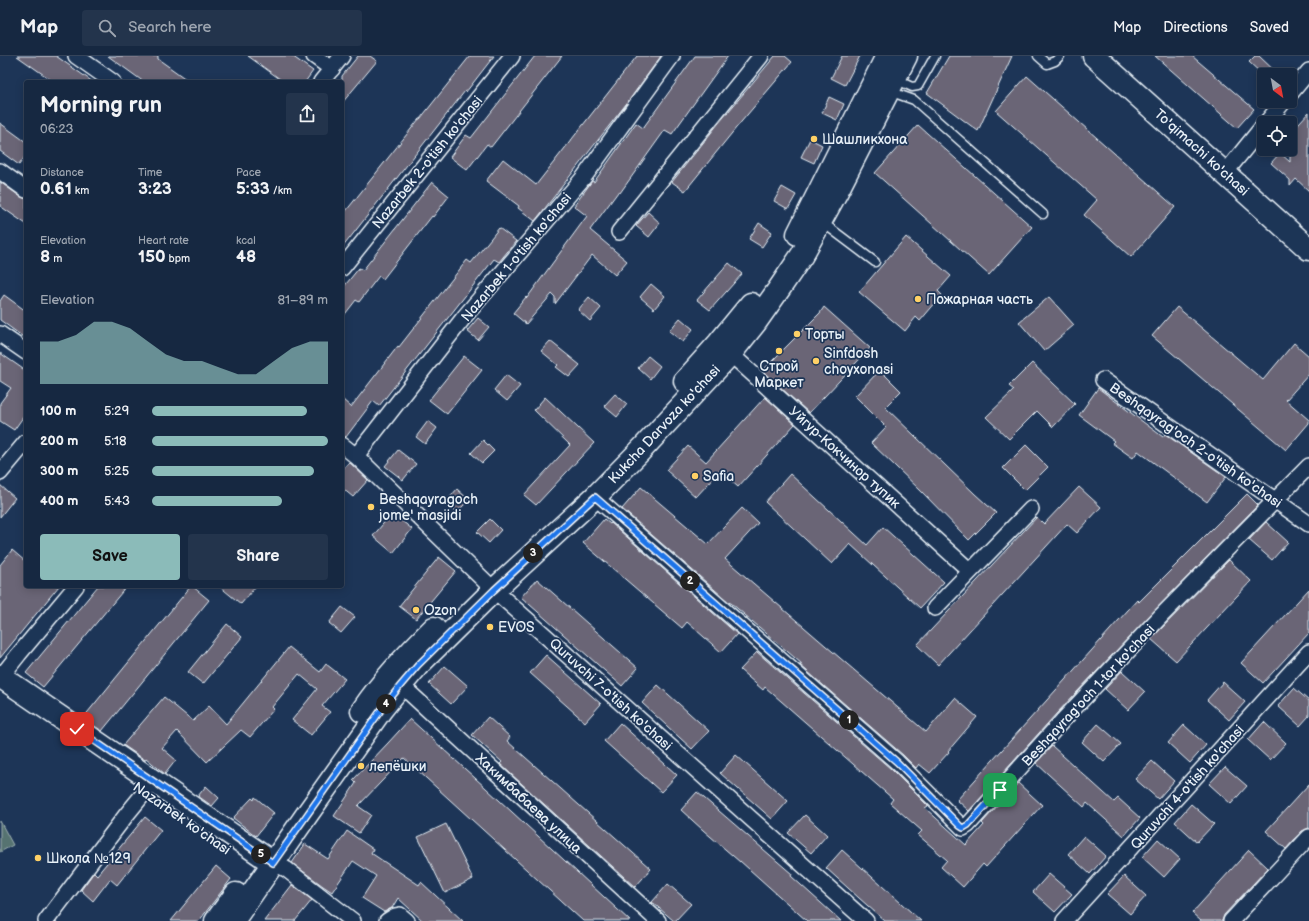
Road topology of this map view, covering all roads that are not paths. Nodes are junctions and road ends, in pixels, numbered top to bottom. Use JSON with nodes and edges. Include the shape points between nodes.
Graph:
{"nodes":[{"id":1,"x":76,"y":56,"type":"edge"},
{"id":2,"x":314,"y":56,"type":"edge"},
{"id":3,"x":342,"y":56,"type":"edge"},
{"id":4,"x":512,"y":56,"type":"edge"},
{"id":5,"x":672,"y":56,"type":"edge"},
{"id":6,"x":762,"y":56,"type":"edge"},
{"id":7,"x":887,"y":56,"type":"edge"},
{"id":8,"x":906,"y":56,"type":"edge"},
{"id":9,"x":935,"y":56,"type":"edge"},
{"id":10,"x":1038,"y":56,"type":"edge"},
{"id":11,"x":1060,"y":56,"type":"edge"},
{"id":12,"x":1103,"y":57,"type":"edge"},
{"id":13,"x":332,"y":68,"type":"junction"},
{"id":14,"x":1309,"y":71,"type":"edge"},
{"id":15,"x":110,"y":80,"type":"edge"},
{"id":16,"x":323,"y":80,"type":"edge"},
{"id":17,"x":891,"y":85,"type":"junction"},
{"id":18,"x":1297,"y":86,"type":"edge"},
{"id":19,"x":1278,"y":108,"type":"edge"},
{"id":20,"x":1272,"y":116,"type":"edge"},
{"id":21,"x":1257,"y":134,"type":"edge"},
{"id":22,"x":1229,"y":168,"type":"junction"},
{"id":23,"x":0,"y":171,"type":"edge"},
{"id":24,"x":24,"y":189,"type":"edge"},
{"id":25,"x":1043,"y":214,"type":"dead end"},
{"id":26,"x":814,"y":217,"type":"junction"},
{"id":27,"x":1309,"y":231,"type":"edge"},
{"id":28,"x":619,"y":232,"type":"dead end"},
{"id":29,"x":1309,"y":249,"type":"edge"},
{"id":30,"x":875,"y":262,"type":"dead end"},
{"id":31,"x":344,"y":266,"type":"edge"},
{"id":32,"x":0,"y":334,"type":"edge"},
{"id":33,"x":725,"y":348,"type":"junction"},
{"id":34,"x":24,"y":351,"type":"edge"},
{"id":35,"x":1103,"y":380,"type":"dead end"},
{"id":36,"x":24,"y":444,"type":"edge"},
{"id":37,"x":344,"y":447,"type":"edge"},
{"id":38,"x":356,"y":456,"type":"junction"},
{"id":39,"x":1309,"y":466,"type":"edge"},
{"id":40,"x":0,"y":473,"type":"edge"},
{"id":41,"x":595,"y":497,"type":"junction"},
{"id":42,"x":1276,"y":501,"type":"junction"},
{"id":43,"x":1031,"y":509,"type":"dead end"},
{"id":44,"x":1309,"y":524,"type":"edge"},
{"id":45,"x":970,"y":571,"type":"junction"},
{"id":46,"x":489,"y":585,"type":"junction"},
{"id":47,"x":74,"y":588,"type":"edge"},
{"id":48,"x":935,"y":608,"type":"dead end"},
{"id":49,"x":1309,"y":652,"type":"edge"},
{"id":50,"x":0,"y":680,"type":"edge"},
{"id":51,"x":401,"y":685,"type":"junction"},
{"id":52,"x":149,"y":787,"type":"junction"},
{"id":53,"x":1309,"y":837,"type":"edge"},
{"id":54,"x":264,"y":862,"type":"junction"},
{"id":55,"x":46,"y":921,"type":"edge"},
{"id":56,"x":216,"y":921,"type":"edge"},
{"id":57,"x":233,"y":921,"type":"edge"},
{"id":58,"x":353,"y":921,"type":"edge"},
{"id":59,"x":387,"y":921,"type":"edge"},
{"id":60,"x":407,"y":921,"type":"edge"},
{"id":61,"x":658,"y":921,"type":"edge"},
{"id":62,"x":866,"y":921,"type":"edge"},
{"id":63,"x":1064,"y":921,"type":"edge"},
{"id":64,"x":1231,"y":921,"type":"edge"}],
"edges":[{"from":1,"to":15,"type":"street"},
{"from":2,"to":13,"type":"street"},
{"from":3,"to":13,"type":"street"},
{"from":4,"to":31,"type":"street","name":"Nazarbek 2-o'tish ko'chasi"},
{"from":5,"to":38,"type":"street","name":"Nazarbek 1-o'tish ko'chasi","via":[[584,177],[465,316]]},
{"from":6,"to":28,"type":"street"},
{"from":7,"to":26,"type":"main road","name":"Kukcha Darvoza ko'chasi"},
{"from":8,"to":17,"type":"main road","name":"Kukcha Darvoza ko'chasi"},
{"from":9,"to":17,"type":"lane","via":[[918,86]]},
{"from":10,"to":11,"type":"lane","via":[[1047,64]]},
{"from":12,"to":22,"type":"main road","name":"To'qimachi ko'chasi"},
{"from":13,"to":16,"type":"street"},
{"from":14,"to":18,"type":"street"},
{"from":17,"to":25,"type":"lane","via":[[914,100]]},
{"from":17,"to":26,"type":"main road","name":"Kukcha Darvoza ko'chasi","via":[[836,193]]},
{"from":19,"to":20,"type":"street"},
{"from":21,"to":22,"type":"street"},
{"from":22,"to":27,"type":"main road","name":"To'qimachi ko'chasi"},
{"from":22,"to":29,"type":"main road","name":"To'qimachi ko'chasi"},
{"from":23,"to":24,"type":"street"},
{"from":26,"to":30,"type":"lane"},
{"from":26,"to":33,"type":"main road","name":"Kukcha Darvoza ko'chasi","via":[[795,240]]},
{"from":32,"to":34,"type":"street"},
{"from":33,"to":41,"type":"main road","name":"Kukcha Darvoza ko'chasi","via":[[642,449]]},
{"from":33,"to":45,"type":"street","name":"Уйгур-Кокчинор тупик"},
{"from":33,"to":46,"type":"main road","name":"Kukcha Darvoza ko'chasi","via":[[641,429]]},
{"from":35,"to":42,"type":"street","name":"Beshqayrag'och 2-o'tish ko'chasi"},
{"from":36,"to":40,"type":"street"},
{"from":37,"to":38,"type":"street","name":"Quruvchi 7-o'tish ko'chasi"},
{"from":38,"to":46,"type":"street","name":"Quruvchi 7-o'tish ko'chasi"},
{"from":39,"to":42,"type":"street","name":"Beshqayrag'och 1-tor ko'chasi"},
{"from":41,"to":42,"type":"street","name":"Beshqayrag'och 1-tor ko'chasi","via":[[897,762],[963,828],[1161,616]]},
{"from":41,"to":46,"type":"main road","name":"Kukcha Darvoza ko'chasi"},
{"from":42,"to":44,"type":"street","name":"Beshqayrag'och 2-o'tish ko'chasi"},
{"from":43,"to":45,"type":"street"},
{"from":45,"to":48,"type":"street"},
{"from":46,"to":51,"type":"main road","name":"Kukcha Darvoza ko'chasi"},
{"from":46,"to":54,"type":"main road","name":"Kukcha Darvoza ko'chasi","via":[[409,652],[389,674]]},
{"from":46,"to":62,"type":"street","name":"Quruvchi 7-o'tish ko'chasi"},
{"from":47,"to":50,"type":"street","via":[[18,654]]},
{"from":49,"to":63,"type":"street","name":"Quruvchi 4-o'tish ko'chasi"},
{"from":50,"to":52,"type":"main road","name":"Nazarbek ko'chasi"},
{"from":51,"to":54,"type":"main road","name":"Kukcha Darvoza ko'chasi"},
{"from":51,"to":61,"type":"street","name":"Хакимбабаева улица"},
{"from":52,"to":54,"type":"main road","name":"Nazarbek ko'chasi","via":[[215,824]]},
{"from":52,"to":55,"type":"street"},
{"from":53,"to":64,"type":"street"},
{"from":54,"to":56,"type":"main road","name":"Kukcha Darvoza ko'chasi"},
{"from":54,"to":57,"type":"main road","name":"Kukcha Darvoza ko'chasi"},
{"from":54,"to":58,"type":"street","via":[[286,869]]},
{"from":59,"to":60,"type":"street","via":[[400,915]]}]}
